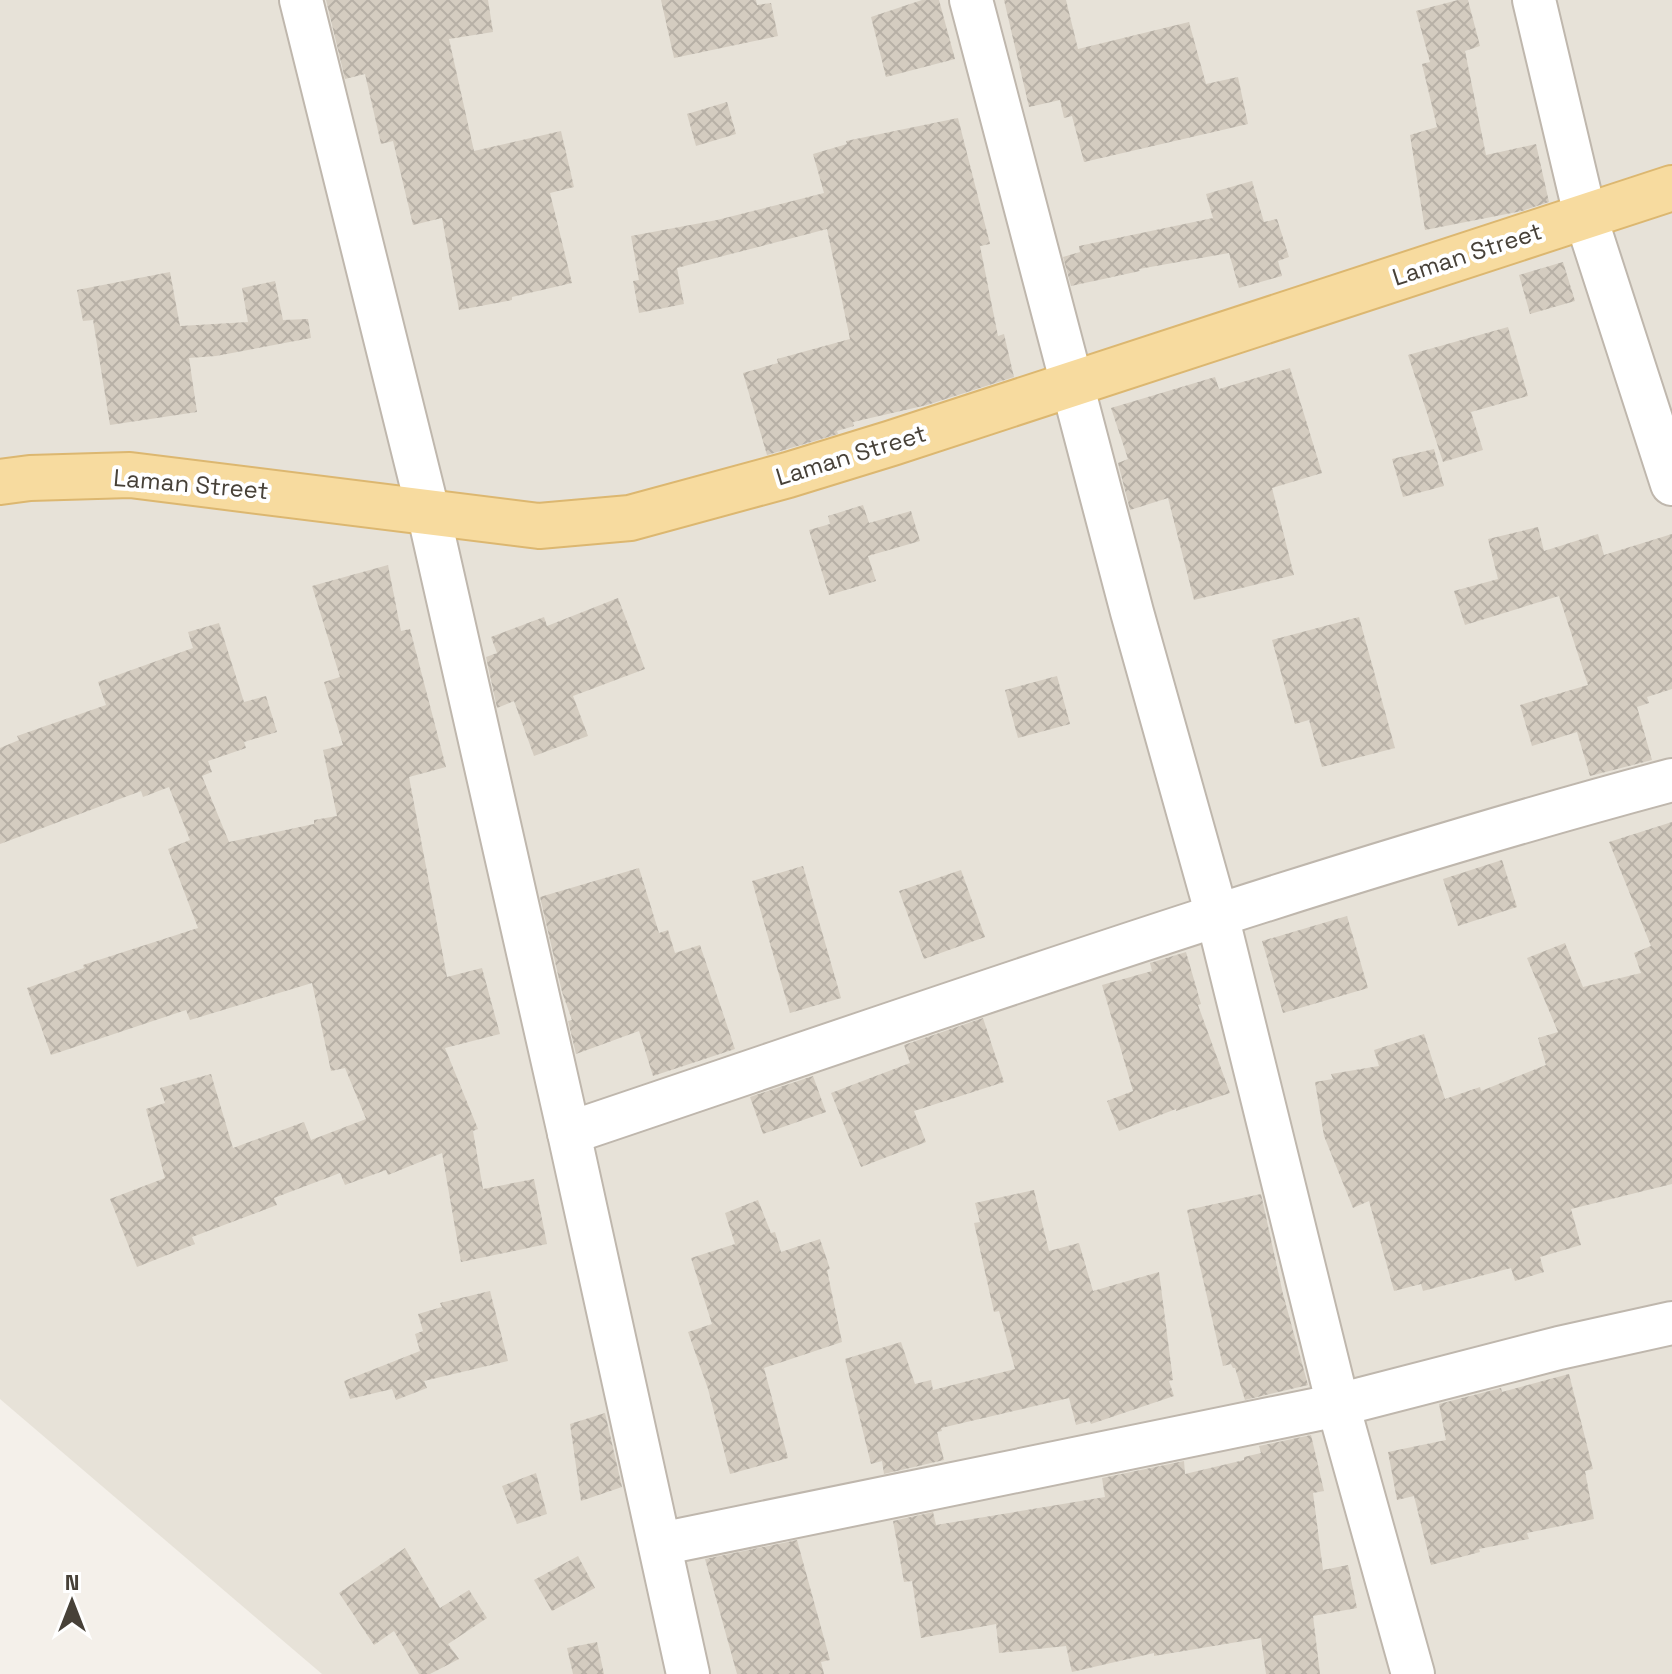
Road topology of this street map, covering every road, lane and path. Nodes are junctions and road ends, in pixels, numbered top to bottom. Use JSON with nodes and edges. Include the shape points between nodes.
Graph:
{"nodes":[{"id":1,"x":301,"y":0,"type":"edge"},
{"id":2,"x":971,"y":0,"type":"edge"},
{"id":3,"x":1534,"y":0,"type":"edge"},
{"id":4,"x":1672,"y":188,"type":"edge"},
{"id":5,"x":1585,"y":215,"type":"junction"},
{"id":6,"x":1071,"y":385,"type":"junction"},
{"id":7,"x":0,"y":482,"type":"edge"},
{"id":8,"x":1672,"y":484,"type":"edge"},
{"id":9,"x":428,"y":511,"type":"junction"},
{"id":10,"x":1672,"y":780,"type":"edge"},
{"id":11,"x":1217,"y":915,"type":"junction"},
{"id":12,"x":569,"y":1133,"type":"junction"},
{"id":13,"x":1672,"y":1323,"type":"edge"},
{"id":14,"x":1338,"y":1405,"type":"junction"},
{"id":15,"x":660,"y":1544,"type":"junction"},
{"id":16,"x":688,"y":1674,"type":"edge"},
{"id":17,"x":1413,"y":1674,"type":"edge"}],
"edges":[{"from":1,"to":9,"type":"street"},
{"from":2,"to":6,"type":"street"},
{"from":3,"to":5,"type":"street"},
{"from":4,"to":5,"type":"main road","name":"Laman Street"},
{"from":5,"to":6,"type":"main road","name":"Laman Street"},
{"from":5,"to":8,"type":"street"},
{"from":6,"to":9,"type":"main road","name":"Laman Street","via":[[788,475],[630,518],[539,526]]},
{"from":6,"to":11,"type":"street"},
{"from":7,"to":9,"type":"main road","name":"Laman Street","via":[[130,475]]},
{"from":9,"to":12,"type":"street"},
{"from":10,"to":11,"type":"street","via":[[1515,822]]},
{"from":11,"to":12,"type":"street"},
{"from":11,"to":14,"type":"street"},
{"from":12,"to":15,"type":"street"},
{"from":13,"to":14,"type":"street"},
{"from":14,"to":15,"type":"street"},
{"from":14,"to":17,"type":"street"},
{"from":15,"to":16,"type":"street"}]}
